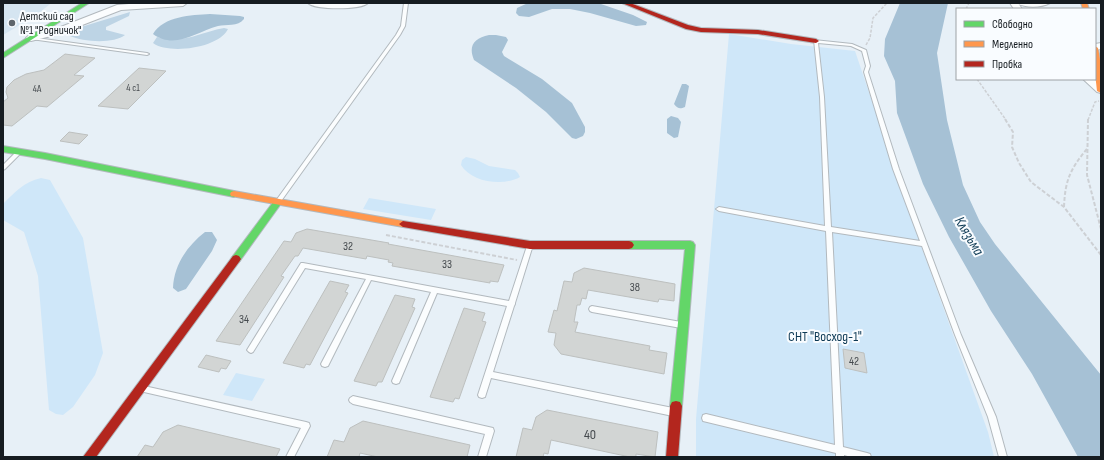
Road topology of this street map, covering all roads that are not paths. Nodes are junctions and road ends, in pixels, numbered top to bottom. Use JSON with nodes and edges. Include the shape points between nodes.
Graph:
{"nodes":[{"id":1,"x":86,"y":3,"type":"edge"},
{"id":2,"x":183,"y":3,"type":"edge"},
{"id":3,"x":312,"y":3,"type":"edge"},
{"id":4,"x":364,"y":3,"type":"edge"},
{"id":5,"x":406,"y":3,"type":"edge"},
{"id":6,"x":625,"y":3,"type":"edge"},
{"id":7,"x":1018,"y":3,"type":"edge"},
{"id":8,"x":1048,"y":3,"type":"edge"},
{"id":9,"x":31,"y":38,"type":"junction"},
{"id":10,"x":816,"y":41,"type":"junction"},
{"id":11,"x":147,"y":54,"type":"dead end"},
{"id":12,"x":1096,"y":54,"type":"edge"},
{"id":13,"x":3,"y":56,"type":"edge"},
{"id":14,"x":1090,"y":80,"type":"edge"},
{"id":15,"x":1101,"y":87,"type":"edge"},
{"id":16,"x":3,"y":149,"type":"edge"},
{"id":17,"x":19,"y":152,"type":"junction"},
{"id":18,"x":3,"y":168,"type":"edge"},
{"id":19,"x":277,"y":203,"type":"junction"},
{"id":20,"x":718,"y":209,"type":"dead end"},
{"id":21,"x":829,"y":229,"type":"junction"},
{"id":22,"x":924,"y":244,"type":"junction"},
{"id":23,"x":530,"y":246,"type":"junction"},
{"id":24,"x":370,"y":277,"type":"junction"},
{"id":25,"x":435,"y":290,"type":"junction"},
{"id":26,"x":512,"y":304,"type":"junction"},
{"id":27,"x":592,"y":309,"type":"dead end"},
{"id":28,"x":684,"y":326,"type":"junction"},
{"id":29,"x":250,"y":350,"type":"dead end"},
{"id":30,"x":325,"y":364,"type":"dead end"},
{"id":31,"x":489,"y":374,"type":"junction"},
{"id":32,"x":396,"y":381,"type":"dead end"},
{"id":33,"x":138,"y":388,"type":"junction"},
{"id":34,"x":482,"y":396,"type":"dead end"},
{"id":35,"x":353,"y":400,"type":"dead end"},
{"id":36,"x":676,"y":413,"type":"junction"},
{"id":37,"x":706,"y":418,"type":"dead end"},
{"id":38,"x":840,"y":454,"type":"edge"},
{"id":39,"x":89,"y":457,"type":"edge"},
{"id":40,"x":290,"y":457,"type":"edge"},
{"id":41,"x":482,"y":457,"type":"edge"},
{"id":42,"x":672,"y":457,"type":"edge"},
{"id":43,"x":867,"y":457,"type":"edge"},
{"id":44,"x":1003,"y":457,"type":"edge"}],
"edges":[{"from":1,"to":9,"type":"street"},
{"from":2,"to":9,"type":"street","via":[[120,7],[56,32]]},
{"from":3,"to":4,"type":"street","via":[[336,6]]},
{"from":5,"to":19,"type":"lane","via":[[403,26],[398,35]]},
{"from":6,"to":10,"type":"street","via":[[686,27],[701,30],[751,31]]},
{"from":7,"to":8,"type":"lane","via":[[1034,6]]},
{"from":9,"to":11,"type":"lane"},
{"from":9,"to":13,"type":"street"},
{"from":10,"to":21,"type":"lane","via":[[822,98]]},
{"from":10,"to":22,"type":"lane","via":[[852,45],[864,50],[868,66],[866,72],[875,102],[896,169]]},
{"from":12,"to":15,"type":"street"},
{"from":14,"to":15,"type":"street"},
{"from":16,"to":17,"type":"street"},
{"from":17,"to":18,"type":"lane"},
{"from":17,"to":19,"type":"street"},
{"from":19,"to":23,"type":"street"},
{"from":19,"to":33,"type":"street"},
{"from":20,"to":21,"type":"lane"},
{"from":21,"to":22,"type":"lane"},
{"from":21,"to":38,"type":"lane"},
{"from":22,"to":44,"type":"lane","via":[[992,417]]},
{"from":23,"to":26,"type":"lane"},
{"from":23,"to":28,"type":"street","via":[[690,244]]},
{"from":24,"to":25,"type":"lane"},
{"from":24,"to":29,"type":"lane","via":[[304,265]]},
{"from":24,"to":30,"type":"lane"},
{"from":25,"to":26,"type":"lane"},
{"from":25,"to":32,"type":"lane"},
{"from":26,"to":31,"type":"lane"},
{"from":27,"to":28,"type":"lane"},
{"from":28,"to":36,"type":"street"},
{"from":31,"to":34,"type":"lane"},
{"from":31,"to":36,"type":"lane"},
{"from":33,"to":39,"type":"street"},
{"from":33,"to":40,"type":"lane","via":[[306,426]]},
{"from":35,"to":41,"type":"lane","via":[[490,430]]},
{"from":36,"to":42,"type":"street"},
{"from":37,"to":38,"type":"lane"},
{"from":38,"to":43,"type":"lane"}]}
